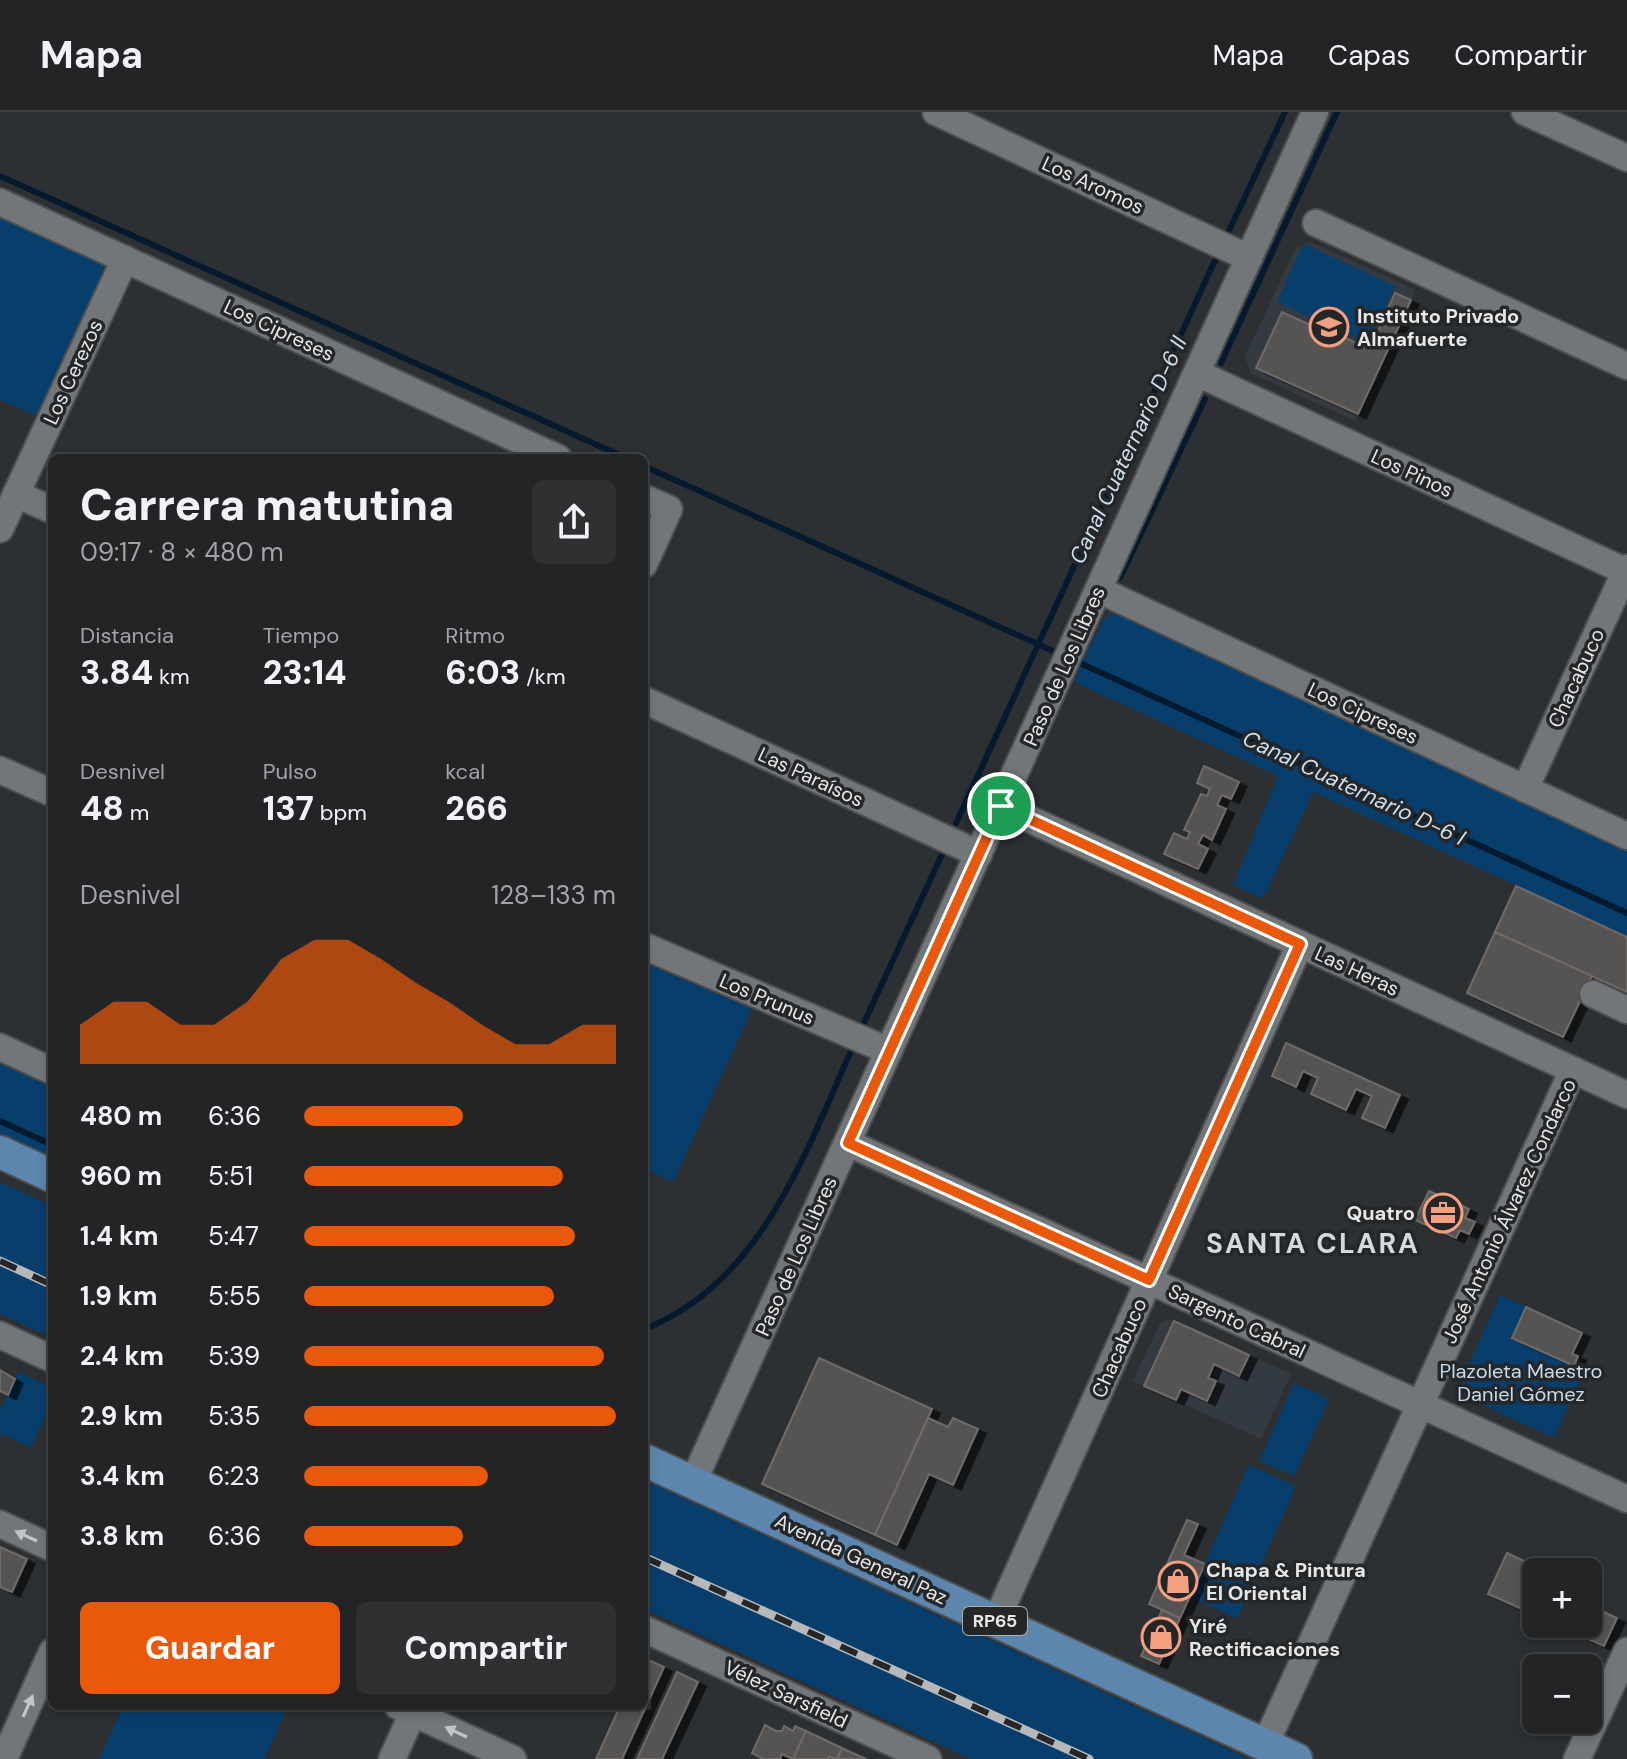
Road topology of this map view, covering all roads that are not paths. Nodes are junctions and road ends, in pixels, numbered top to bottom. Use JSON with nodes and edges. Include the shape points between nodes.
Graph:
{"nodes":[{"id":1,"x":936,"y":112,"type":"edge"},
{"id":2,"x":1315,"y":112,"type":"edge"},
{"id":3,"x":1525,"y":112,"type":"edge"},
{"id":4,"x":1627,"y":158,"type":"edge"},
{"id":5,"x":0,"y":202,"type":"edge"},
{"id":6,"x":1316,"y":223,"type":"dead end"},
{"id":7,"x":1249,"y":258,"type":"junction"},
{"id":8,"x":125,"y":259,"type":"junction"},
{"id":9,"x":1627,"y":366,"type":"edge"},
{"id":10,"x":1197,"y":373,"type":"junction"},
{"id":11,"x":549,"y":454,"type":"edge"},
{"id":12,"x":16,"y":494,"type":"junction"},
{"id":13,"x":648,"y":500,"type":"edge"},
{"id":14,"x":48,"y":508,"type":"edge"},
{"id":15,"x":1,"y":523,"type":"edge"},
{"id":16,"x":648,"y":555,"type":"edge"},
{"id":17,"x":1626,"y":571,"type":"edge"},
{"id":18,"x":1099,"y":590,"type":"junction"},
{"id":19,"x":648,"y":702,"type":"edge"},
{"id":20,"x":0,"y":770,"type":"edge"},
{"id":21,"x":1525,"y":789,"type":"junction"},
{"id":22,"x":48,"y":791,"type":"edge"},
{"id":23,"x":1001,"y":806,"type":"junction"},
{"id":24,"x":1627,"y":836,"type":"edge"},
{"id":25,"x":979,"y":854,"type":"junction"},
{"id":26,"x":1300,"y":944,"type":"junction"},
{"id":27,"x":648,"y":948,"type":"edge"},
{"id":28,"x":1593,"y":994,"type":"dead end"},
{"id":29,"x":1627,"y":1010,"type":"edge"},
{"id":30,"x":0,"y":1047,"type":"edge"},
{"id":31,"x":889,"y":1051,"type":"junction"},
{"id":32,"x":48,"y":1069,"type":"edge"},
{"id":33,"x":1573,"y":1070,"type":"junction"},
{"id":34,"x":1624,"y":1085,"type":"edge"},
{"id":35,"x":848,"y":1143,"type":"junction"},
{"id":36,"x":0,"y":1152,"type":"edge"},
{"id":37,"x":48,"y":1174,"type":"edge"},
{"id":38,"x":0,"y":1175,"type":"edge"},
{"id":39,"x":48,"y":1197,"type":"edge"},
{"id":40,"x":1149,"y":1280,"type":"junction"},
{"id":41,"x":0,"y":1335,"type":"edge"},
{"id":42,"x":48,"y":1357,"type":"edge"},
{"id":43,"x":1420,"y":1404,"type":"junction"},
{"id":44,"x":648,"y":1462,"type":"edge"},
{"id":45,"x":693,"y":1482,"type":"junction"},
{"id":46,"x":1627,"y":1499,"type":"edge"},
{"id":47,"x":0,"y":1524,"type":"edge"},
{"id":48,"x":48,"y":1546,"type":"edge"},
{"id":49,"x":996,"y":1621,"type":"junction"},
{"id":50,"x":648,"y":1631,"type":"edge"},
{"id":51,"x":1627,"y":1651,"type":"edge"},
{"id":52,"x":48,"y":1661,"type":"edge"},
{"id":53,"x":408,"y":1710,"type":"edge"},
{"id":54,"x":413,"y":1710,"type":"edge"},
{"id":55,"x":1265,"y":1745,"type":"junction"},
{"id":56,"x":4,"y":1759,"type":"edge"},
{"id":57,"x":392,"y":1759,"type":"edge"},
{"id":58,"x":513,"y":1759,"type":"edge"},
{"id":59,"x":928,"y":1759,"type":"edge"},
{"id":60,"x":1296,"y":1759,"type":"edge"},
{"id":61,"x":1577,"y":1759,"type":"edge"}],
"edges":[{"from":1,"to":7,"type":"street","name":"Los Aromos"},
{"from":2,"to":7,"type":"street","name":"Paso de Los Libres"},
{"from":3,"to":4,"type":"street"},
{"from":5,"to":8,"type":"street","name":"Los Cipreses"},
{"from":6,"to":9,"type":"street"},
{"from":7,"to":10,"type":"street","name":"Paso de Los Libres"},
{"from":8,"to":11,"type":"street","name":"Los Cipreses"},
{"from":8,"to":12,"type":"street","name":"Los Cerezos"},
{"from":10,"to":17,"type":"street","name":"Los Pinos"},
{"from":10,"to":18,"type":"street","name":"Paso de Los Libres"},
{"from":12,"to":14,"type":"street"},
{"from":12,"to":15,"type":"street","name":"Los Cerezos"},
{"from":13,"to":16,"type":"street","via":[[669,509]]},
{"from":17,"to":21,"type":"street","name":"Chacabuco"},
{"from":18,"to":21,"type":"street","name":"Los Cipreses"},
{"from":18,"to":23,"type":"street","name":"Paso de Los Libres"},
{"from":19,"to":25,"type":"street","name":"Las Paraísos"},
{"from":20,"to":22,"type":"street"},
{"from":21,"to":24,"type":"street","name":"Los Cipreses"},
{"from":23,"to":25,"type":"street","name":"Paso de Los Libres"},
{"from":23,"to":26,"type":"street","name":"Las Heras"},
{"from":25,"to":31,"type":"street","name":"Paso de Los Libres"},
{"from":26,"to":33,"type":"street","name":"Las Heras"},
{"from":26,"to":40,"type":"street","name":"Chacabuco"},
{"from":27,"to":31,"type":"street","name":"Los Prunus"},
{"from":28,"to":29,"type":"street"},
{"from":30,"to":32,"type":"street"},
{"from":31,"to":35,"type":"street","name":"Paso de Los Libres"},
{"from":33,"to":34,"type":"street","name":"Las Heras"},
{"from":33,"to":43,"type":"street","name":"José Antonio Álvarez Condarco"},
{"from":35,"to":40,"type":"street","name":"Sargento Cabral"},
{"from":35,"to":45,"type":"street","name":"Paso de Los Libres"},
{"from":36,"to":37,"type":"main road"},
{"from":38,"to":39,"type":"main road"},
{"from":40,"to":43,"type":"street","name":"Sargento Cabral"},
{"from":40,"to":49,"type":"street","name":"Chacabuco"},
{"from":41,"to":42,"type":"street"},
{"from":43,"to":46,"type":"street","name":"Sargento Cabral"},
{"from":43,"to":55,"type":"street","name":"José Antonio Álvarez Condarco"},
{"from":44,"to":45,"type":"main road","name":"Avenida General Paz","number":"RP65"},
{"from":45,"to":49,"type":"main road","name":"Avenida General Paz","number":"RP65"},
{"from":48,"to":47,"type":"street","one_way":true},
{"from":49,"to":55,"type":"main road","name":"Avenida General Paz","number":"RP65"},
{"from":50,"to":59,"type":"street","name":"Vélez Sarsfield"},
{"from":51,"to":61,"type":"street"},
{"from":56,"to":52,"type":"street","one_way":true},
{"from":53,"to":57,"type":"street"},
{"from":58,"to":54,"type":"street","one_way":true},
{"from":55,"to":60,"type":"main road","name":"Avenida General Paz","number":"RP65"}]}
